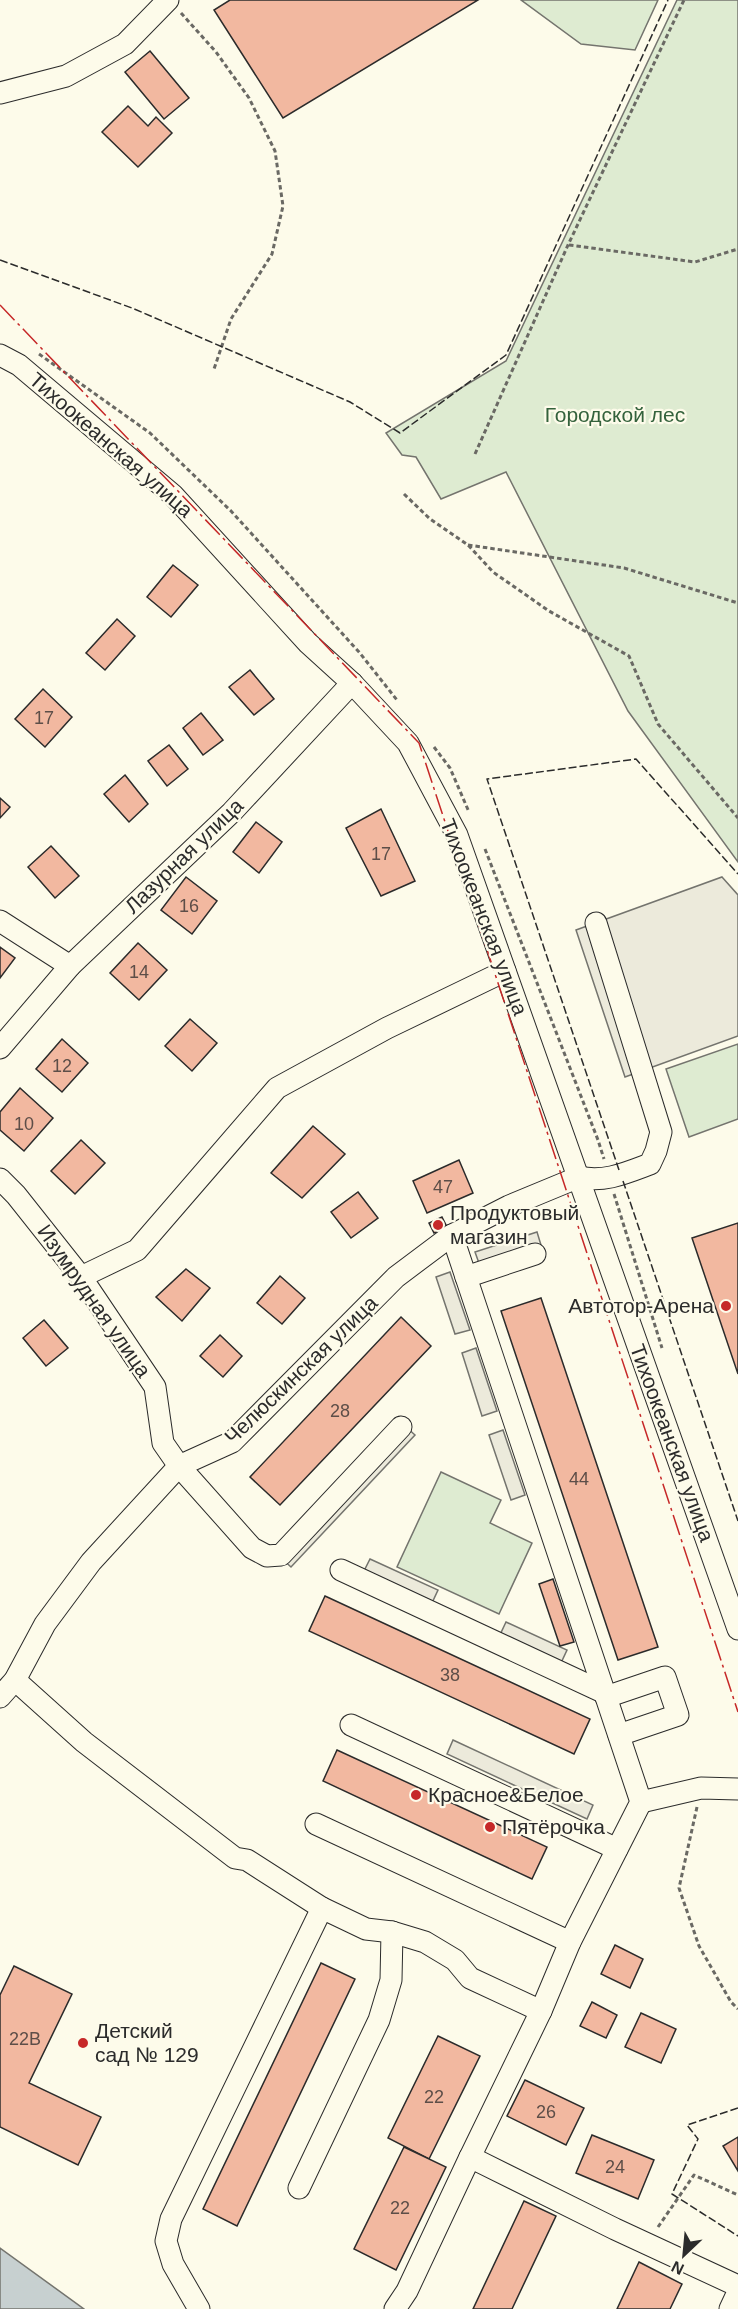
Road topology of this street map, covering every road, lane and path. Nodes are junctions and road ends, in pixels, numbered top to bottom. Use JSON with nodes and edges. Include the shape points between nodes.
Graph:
{"nodes":[{"id":1,"x":684,"y":0,"type":"edge"},
{"id":2,"x":173,"y":4,"type":"edge"},
{"id":3,"x":0,"y":93,"type":"edge"},
{"id":4,"x":568,"y":245,"type":"junction"},
{"id":5,"x":738,"y":249,"type":"edge"},
{"id":6,"x":35,"y":351,"type":"dead end"},
{"id":7,"x":0,"y":355,"type":"edge"},
{"id":8,"x":214,"y":369,"type":"dead end"},
{"id":9,"x":475,"y":454,"type":"dead end"},
{"id":10,"x":404,"y":494,"type":"dead end"},
{"id":11,"x":468,"y":545,"type":"junction"},
{"id":12,"x":738,"y":603,"type":"edge"},
{"id":13,"x":352,"y":682,"type":"junction"},
{"id":14,"x":401,"y":705,"type":"dead end"},
{"id":15,"x":429,"y":741,"type":"dead end"},
{"id":16,"x":738,"y":818,"type":"edge"},
{"id":17,"x":473,"y":822,"type":"dead end"},
{"id":18,"x":483,"y":844,"type":"dead end"},
{"id":19,"x":0,"y":921,"type":"edge"},
{"id":20,"x":597,"y":923,"type":"dead end"},
{"id":21,"x":70,"y":966,"type":"junction"},
{"id":22,"x":505,"y":971,"type":"junction"},
{"id":23,"x":0,"y":1048,"type":"edge"},
{"id":24,"x":579,"y":1177,"type":"junction"},
{"id":25,"x":609,"y":1177,"type":"junction"},
{"id":26,"x":0,"y":1179,"type":"edge"},
{"id":27,"x":452,"y":1235,"type":"junction"},
{"id":28,"x":536,"y":1254,"type":"dead end"},
{"id":29,"x":466,"y":1277,"type":"junction"},
{"id":30,"x":81,"y":1278,"type":"junction"},
{"id":31,"x":665,"y":1358,"type":"dead end"},
{"id":32,"x":401,"y":1427,"type":"dead end"},
{"id":33,"x":179,"y":1466,"type":"junction"},
{"id":34,"x":341,"y":1570,"type":"dead end"},
{"id":35,"x":738,"y":1629,"type":"edge"},
{"id":36,"x":15,"y":1680,"type":"junction"},
{"id":37,"x":605,"y":1695,"type":"junction"},
{"id":38,"x":0,"y":1698,"type":"edge"},
{"id":39,"x":351,"y":1725,"type":"dead end"},
{"id":40,"x":619,"y":1735,"type":"junction"},
{"id":41,"x":701,"y":1788,"type":"junction"},
{"id":42,"x":738,"y":1789,"type":"edge"},
{"id":43,"x":641,"y":1802,"type":"junction"},
{"id":44,"x":316,"y":1824,"type":"dead end"},
{"id":45,"x":617,"y":1849,"type":"junction"},
{"id":46,"x":321,"y":1908,"type":"junction"},
{"id":47,"x":392,"y":1932,"type":"junction"},
{"id":48,"x":570,"y":1942,"type":"junction"},
{"id":49,"x":738,"y":2009,"type":"edge"},
{"id":50,"x":541,"y":2011,"type":"junction"},
{"id":51,"x":470,"y":2157,"type":"junction"},
{"id":52,"x":299,"y":2188,"type":"dead end"},
{"id":53,"x":738,"y":2195,"type":"edge"},
{"id":54,"x":658,"y":2227,"type":"dead end"},
{"id":55,"x":738,"y":2286,"type":"edge"},
{"id":56,"x":738,"y":2292,"type":"edge"},
{"id":57,"x":199,"y":2309,"type":"edge"},
{"id":58,"x":394,"y":2309,"type":"edge"},
{"id":59,"x":730,"y":2309,"type":"edge"}],
"edges":[{"from":1,"to":4,"type":"path"},
{"from":2,"to":3,"type":"street","via":[[125,44],[66,76]]},
{"from":2,"to":8,"type":"path","via":[[216,52],[249,98],[276,151],[283,206],[272,254],[231,319]]},
{"from":4,"to":5,"type":"path","via":[[695,262]]},
{"from":4,"to":9,"type":"path"},
{"from":6,"to":14,"type":"path","via":[[150,433],[231,511],[359,652]]},
{"from":7,"to":13,"type":"street","name":"Тихоокеанская улица","via":[[19,365],[172,495],[309,643]]},
{"from":10,"to":11,"type":"path","via":[[430,519]]},
{"from":11,"to":12,"type":"path","via":[[624,568]]},
{"from":11,"to":16,"type":"path","via":[[492,572],[539,605],[629,656],[658,724]]},
{"from":13,"to":21,"type":"street","name":"Лазурная улица","via":[[232,812]]},
{"from":13,"to":22,"type":"street","name":"Тихоокеанская улица","via":[[408,743],[457,835]]},
{"from":15,"to":17,"type":"path","via":[[450,768]]},
{"from":18,"to":25,"type":"path"},
{"from":19,"to":21,"type":"street"},
{"from":20,"to":25,"type":"street","via":[[661,1132],[650,1164]]},
{"from":21,"to":23,"type":"street","name":"Лазурная улица"},
{"from":22,"to":24,"type":"street","name":"Тихоокеанская улица"},
{"from":22,"to":30,"type":"street","via":[[387,1028],[278,1088],[137,1250]]},
{"from":24,"to":25,"type":"street"},
{"from":24,"to":27,"type":"street","name":"Челюскинская улица"},
{"from":24,"to":35,"type":"street","name":"Тихоокеанская улица"},
{"from":25,"to":31,"type":"path"},
{"from":26,"to":30,"type":"street","name":"Изумрудная улица"},
{"from":27,"to":29,"type":"street"},
{"from":27,"to":33,"type":"street","name":"Челюскинская улица","via":[[396,1277],[232,1442]]},
{"from":28,"to":29,"type":"street"},
{"from":29,"to":37,"type":"street"},
{"from":30,"to":33,"type":"street","name":"Изумрудная улица","via":[[154,1387],[163,1443]]},
{"from":32,"to":33,"type":"street","name":"Изумрудная улица","via":[[281,1555],[267,1556],[252,1548]]},
{"from":33,"to":36,"type":"street","name":"Челюскинская улица","via":[[91,1562],[45,1624]]},
{"from":34,"to":37,"type":"street"},
{"from":36,"to":38,"type":"street","name":"Челюскинская улица"},
{"from":36,"to":46,"type":"street","via":[[84,1742],[226,1852],[247,1860]]},
{"from":37,"to":40,"type":"street"},
{"from":37,"to":40,"type":"street","via":[[665,1677],[678,1715]]},
{"from":39,"to":45,"type":"street"},
{"from":40,"to":43,"type":"street"},
{"from":41,"to":42,"type":"street"},
{"from":41,"to":43,"type":"street"},
{"from":41,"to":49,"type":"path","via":[[679,1888],[699,1946]]},
{"from":43,"to":45,"type":"street"},
{"from":44,"to":48,"type":"street"},
{"from":45,"to":48,"type":"street"},
{"from":46,"to":47,"type":"street","via":[[366,1929]]},
{"from":46,"to":57,"type":"street","via":[[171,2219],[166,2241],[173,2264]]},
{"from":47,"to":50,"type":"street","via":[[424,1942],[455,1960],[470,1978]]},
{"from":47,"to":52,"type":"street","via":[[391,1980],[379,2020]]},
{"from":48,"to":50,"type":"street"},
{"from":50,"to":51,"type":"street"},
{"from":51,"to":55,"type":"street"},
{"from":51,"to":58,"type":"street","via":[[407,2291]]},
{"from":53,"to":54,"type":"path","via":[[694,2175]]},
{"from":56,"to":59,"type":"street"}]}
